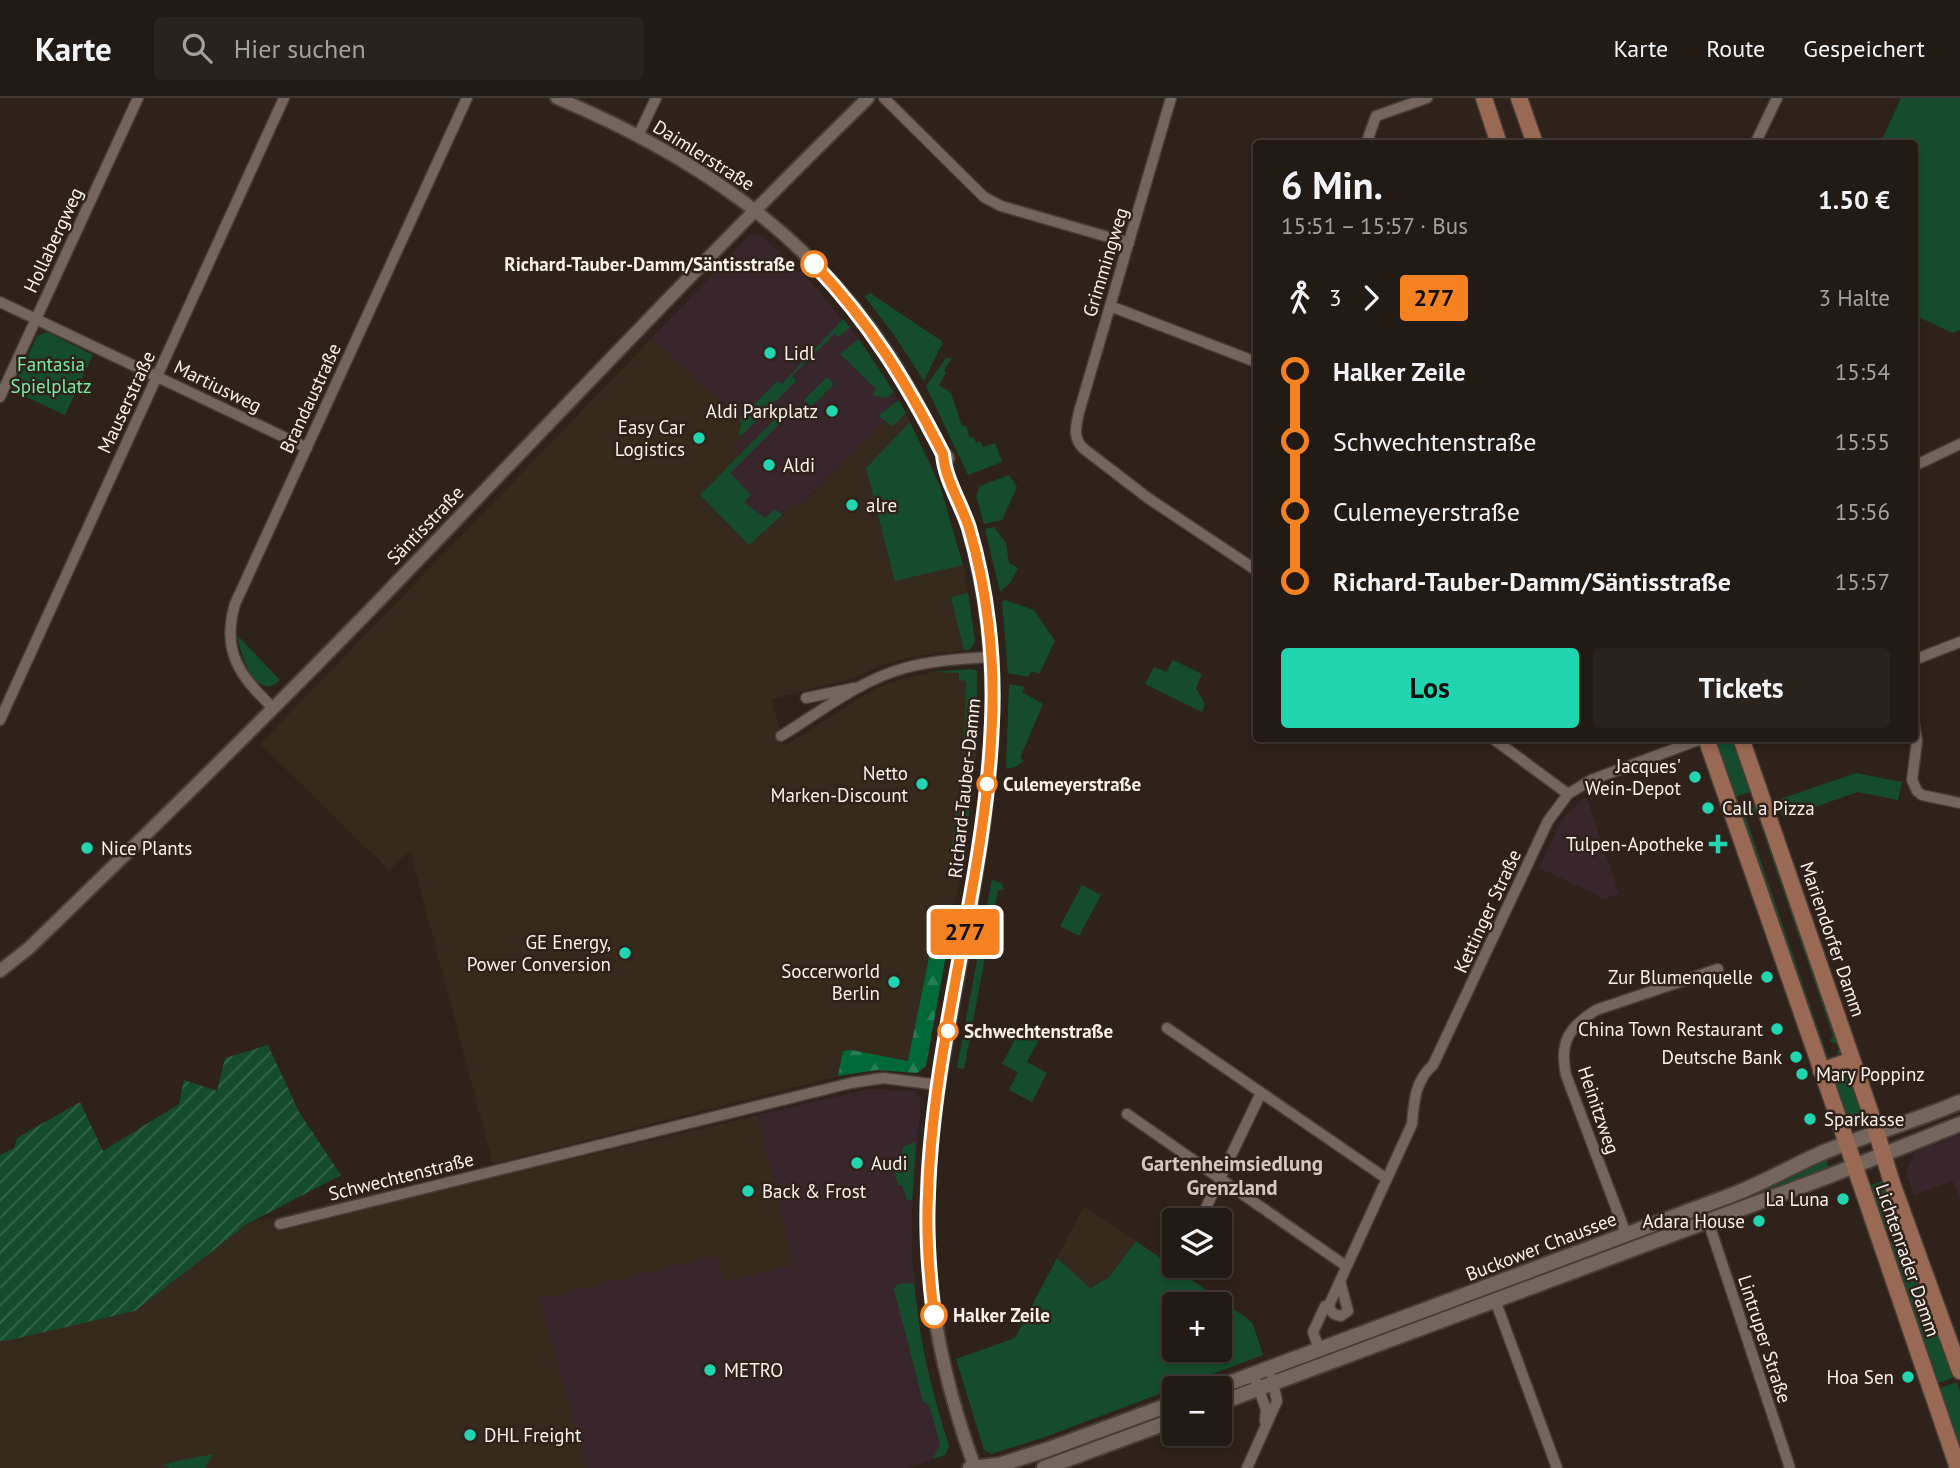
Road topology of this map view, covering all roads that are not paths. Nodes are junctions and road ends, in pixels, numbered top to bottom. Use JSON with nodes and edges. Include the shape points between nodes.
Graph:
{"nodes":[{"id":1,"x":138,"y":98,"type":"edge"},
{"id":2,"x":284,"y":98,"type":"edge"},
{"id":3,"x":467,"y":98,"type":"edge"},
{"id":4,"x":557,"y":98,"type":"edge"},
{"id":5,"x":656,"y":98,"type":"edge"},
{"id":6,"x":868,"y":98,"type":"edge"},
{"id":7,"x":884,"y":98,"type":"edge"},
{"id":8,"x":1171,"y":98,"type":"edge"},
{"id":9,"x":1427,"y":98,"type":"edge"},
{"id":10,"x":1484,"y":98,"type":"edge"},
{"id":11,"x":1519,"y":98,"type":"edge"},
{"id":12,"x":1777,"y":98,"type":"edge"},
{"id":13,"x":638,"y":136,"type":"junction"},
{"id":14,"x":1367,"y":140,"type":"edge"},
{"id":15,"x":1498,"y":140,"type":"edge"},
{"id":16,"x":1534,"y":140,"type":"edge"},
{"id":17,"x":1757,"y":140,"type":"edge"},
{"id":18,"x":754,"y":209,"type":"junction"},
{"id":19,"x":1129,"y":243,"type":"junction"},
{"id":20,"x":0,"y":302,"type":"edge"},
{"id":21,"x":1110,"y":306,"type":"junction"},
{"id":22,"x":37,"y":319,"type":"junction"},
{"id":23,"x":1253,"y":361,"type":"edge"},
{"id":24,"x":157,"y":376,"type":"junction"},
{"id":25,"x":0,"y":397,"type":"edge"},
{"id":26,"x":1960,"y":444,"type":"edge"},
{"id":27,"x":307,"y":448,"type":"junction"},
{"id":28,"x":1918,"y":464,"type":"edge"},
{"id":29,"x":1253,"y":568,"type":"edge"},
{"id":30,"x":1960,"y":642,"type":"edge"},
{"id":31,"x":991,"y":657,"type":"junction"},
{"id":32,"x":1918,"y":658,"type":"edge"},
{"id":33,"x":861,"y":687,"type":"junction"},
{"id":34,"x":806,"y":698,"type":"dead end"},
{"id":35,"x":273,"y":708,"type":"junction"},
{"id":36,"x":0,"y":720,"type":"edge"},
{"id":37,"x":781,"y":736,"type":"dead end"},
{"id":38,"x":1497,"y":742,"type":"edge"},
{"id":39,"x":1694,"y":742,"type":"edge"},
{"id":40,"x":1706,"y":742,"type":"edge"},
{"id":41,"x":1742,"y":742,"type":"edge"},
{"id":42,"x":1917,"y":742,"type":"edge"},
{"id":43,"x":1568,"y":794,"type":"junction"},
{"id":44,"x":1960,"y":803,"type":"edge"},
{"id":45,"x":1718,"y":969,"type":"dead end"},
{"id":46,"x":0,"y":971,"type":"edge"},
{"id":47,"x":1167,"y":1028,"type":"dead end"},
{"id":48,"x":1852,"y":1060,"type":"junction"},
{"id":49,"x":1821,"y":1072,"type":"junction"},
{"id":50,"x":939,"y":1085,"type":"junction"},
{"id":51,"x":1261,"y":1093,"type":"junction"},
{"id":52,"x":1960,"y":1102,"type":"edge"},
{"id":53,"x":1127,"y":1114,"type":"dead end"},
{"id":54,"x":1960,"y":1124,"type":"edge"},
{"id":55,"x":1877,"y":1134,"type":"junction"},
{"id":56,"x":1847,"y":1144,"type":"junction"},
{"id":57,"x":1883,"y":1154,"type":"junction"},
{"id":58,"x":1854,"y":1166,"type":"junction"},
{"id":59,"x":1220,"y":1178,"type":"junction"},
{"id":60,"x":1387,"y":1179,"type":"junction"},
{"id":61,"x":1206,"y":1208,"type":"edge"},
{"id":62,"x":1708,"y":1221,"type":"junction"},
{"id":63,"x":280,"y":1224,"type":"dead end"},
{"id":64,"x":1908,"y":1228,"type":"junction"},
{"id":65,"x":1626,"y":1234,"type":"junction"},
{"id":66,"x":1878,"y":1239,"type":"junction"},
{"id":67,"x":1346,"y":1266,"type":"junction"},
{"id":68,"x":1340,"y":1281,"type":"junction"},
{"id":69,"x":1495,"y":1300,"type":"junction"},
{"id":70,"x":1329,"y":1305,"type":"junction"},
{"id":71,"x":1320,"y":1349,"type":"junction"},
{"id":72,"x":1269,"y":1368,"type":"junction"},
{"id":73,"x":1960,"y":1371,"type":"edge"},
{"id":74,"x":1253,"y":1374,"type":"junction"},
{"id":75,"x":1232,"y":1382,"type":"edge"},
{"id":76,"x":1274,"y":1382,"type":"junction"},
{"id":77,"x":1259,"y":1388,"type":"junction"},
{"id":78,"x":1232,"y":1398,"type":"edge"},
{"id":79,"x":1162,"y":1408,"type":"edge"},
{"id":80,"x":1162,"y":1424,"type":"edge"},
{"id":81,"x":1265,"y":1429,"type":"junction"},
{"id":82,"x":973,"y":1468,"type":"edge"},
{"id":83,"x":1044,"y":1468,"type":"edge"},
{"id":84,"x":1247,"y":1468,"type":"edge"},
{"id":85,"x":1556,"y":1468,"type":"edge"},
{"id":86,"x":1790,"y":1468,"type":"edge"},
{"id":87,"x":1958,"y":1468,"type":"edge"}],
"edges":[{"from":1,"to":22,"type":"street","name":"Hollabergweg"},
{"from":2,"to":24,"type":"street","name":"Mauserstraße"},
{"from":3,"to":27,"type":"street","name":"Brandaustraße"},
{"from":4,"to":13,"type":"street","name":"Daimlerstraße"},
{"from":5,"to":13,"type":"street"},
{"from":6,"to":18,"type":"street","name":"Säntisstraße"},
{"from":7,"to":19,"type":"street","via":[[984,197]]},
{"from":8,"to":19,"type":"street","name":"Grimmingweg"},
{"from":9,"to":14,"type":"street","via":[[1376,116]]},
{"from":10,"to":15,"type":"main road"},
{"from":11,"to":16,"type":"main road"},
{"from":12,"to":17,"type":"street"},
{"from":13,"to":18,"type":"street","name":"Daimlerstraße","via":[[709,176]]},
{"from":18,"to":31,"type":"street","name":"Richard-Tauber-Damm","via":[[811,261],[867,327],[910,389],[951,462],[968,512]]},
{"from":18,"to":35,"type":"street","name":"Säntisstraße"},
{"from":19,"to":21,"type":"street","name":"Grimmingweg"},
{"from":20,"to":22,"type":"street","name":"Martiusweg"},
{"from":21,"to":23,"type":"street"},
{"from":21,"to":29,"type":"street","name":"Grimmingweg","via":[[1079,412],[1077,443],[1148,498]]},
{"from":22,"to":24,"type":"street","name":"Martiusweg"},
{"from":22,"to":25,"type":"street","name":"Hollabergweg"},
{"from":24,"to":27,"type":"street","name":"Martiusweg"},
{"from":24,"to":36,"type":"street","name":"Mauserstraße"},
{"from":26,"to":28,"type":"street"},
{"from":27,"to":35,"type":"street","name":"Brandaustraße","via":[[231,618],[236,665]]},
{"from":30,"to":32,"type":"street"},
{"from":31,"to":33,"type":"street","via":[[905,668]]},
{"from":31,"to":50,"type":"street","name":"Richard-Tauber-Damm","via":[[992,726],[983,821]]},
{"from":33,"to":34,"type":"street"},
{"from":33,"to":37,"type":"street"},
{"from":35,"to":46,"type":"street","name":"Säntisstraße","via":[[29,948]]},
{"from":38,"to":43,"type":"street"},
{"from":39,"to":43,"type":"street","name":"Kettinger Straße","via":[[1601,775]]},
{"from":40,"to":49,"type":"main road"},
{"from":41,"to":48,"type":"main road","name":"Mariendorfer Damm"},
{"from":42,"to":44,"type":"street","via":[[1912,780],[1917,791]]},
{"from":43,"to":60,"type":"street","name":"Kettinger Straße","via":[[1548,821],[1433,1065],[1424,1073],[1415,1093],[1412,1124]]},
{"from":45,"to":65,"type":"street","name":"Heinitzweg","via":[[1596,1010],[1572,1029],[1564,1046],[1566,1074]]},
{"from":47,"to":51,"type":"street"},
{"from":48,"to":49,"type":"main road"},
{"from":48,"to":55,"type":"main road","name":"Mariendorfer Damm"},
{"from":49,"to":56,"type":"main road"},
{"from":50,"to":63,"type":"street","name":"Schwechtenstraße","via":[[883,1078],[851,1083]]},
{"from":50,"to":82,"type":"street","name":"Richard-Tauber-Damm","via":[[928,1192],[932,1300],[941,1357]]},
{"from":51,"to":59,"type":"street"},
{"from":51,"to":60,"type":"street"},
{"from":52,"to":55,"type":"main road","name":"Buckower Chaussee"},
{"from":53,"to":59,"type":"street"},
{"from":54,"to":57,"type":"main road","name":"Buckower Chaussee"},
{"from":55,"to":56,"type":"main road","name":"Buckower Chaussee"},
{"from":55,"to":57,"type":"main road","name":"Mariendorfer Damm"},
{"from":56,"to":58,"type":"main road","name":"Lichtenrader Damm"},
{"from":56,"to":65,"type":"main road","name":"Buckower Chaussee","via":[[1757,1185]]},
{"from":57,"to":58,"type":"main road","name":"Buckower Chaussee"},
{"from":57,"to":64,"type":"main road","name":"Lichtenrader Damm"},
{"from":58,"to":62,"type":"main road","name":"Buckower Chaussee"},
{"from":58,"to":66,"type":"main road","name":"Lichtenrader Damm"},
{"from":59,"to":61,"type":"street"},
{"from":59,"to":67,"type":"street"},
{"from":60,"to":67,"type":"street","name":"Kettinger Straße"},
{"from":62,"to":69,"type":"main road","name":"Buckower Chaussee"},
{"from":62,"to":86,"type":"street","name":"Lintruper Straße"},
{"from":64,"to":66,"type":"main road"},
{"from":64,"to":73,"type":"main road","name":"Lichtenrader Damm"},
{"from":65,"to":71,"type":"main road","name":"Buckower Chaussee"},
{"from":66,"to":87,"type":"main road","name":"Lichtenrader Damm"},
{"from":67,"to":68,"type":"street","name":"Kettinger Straße"},
{"from":68,"to":70,"type":"street","name":"Kettinger Straße"},
{"from":68,"to":70,"type":"street","via":[[1348,1311],[1336,1315]]},
{"from":69,"to":76,"type":"main road","name":"Buckower Chaussee"},
{"from":69,"to":85,"type":"street"},
{"from":70,"to":71,"type":"street","name":"Kettinger Straße","via":[[1313,1332]]},
{"from":71,"to":72,"type":"main road","name":"Buckower Chaussee"},
{"from":72,"to":74,"type":"main road","name":"Buckower Chaussee"},
{"from":72,"to":76,"type":"street"},
{"from":74,"to":75,"type":"main road","name":"Buckower Chaussee"},
{"from":74,"to":77,"type":"street"},
{"from":76,"to":77,"type":"main road","name":"Buckower Chaussee"},
{"from":76,"to":81,"type":"street","via":[[1277,1401]]},
{"from":77,"to":78,"type":"main road","name":"Buckower Chaussee"},
{"from":77,"to":81,"type":"street","via":[[1266,1409]]},
{"from":79,"to":82,"type":"main road","via":[[1049,1450]]},
{"from":80,"to":83,"type":"main road"},
{"from":81,"to":84,"type":"street"}]}
